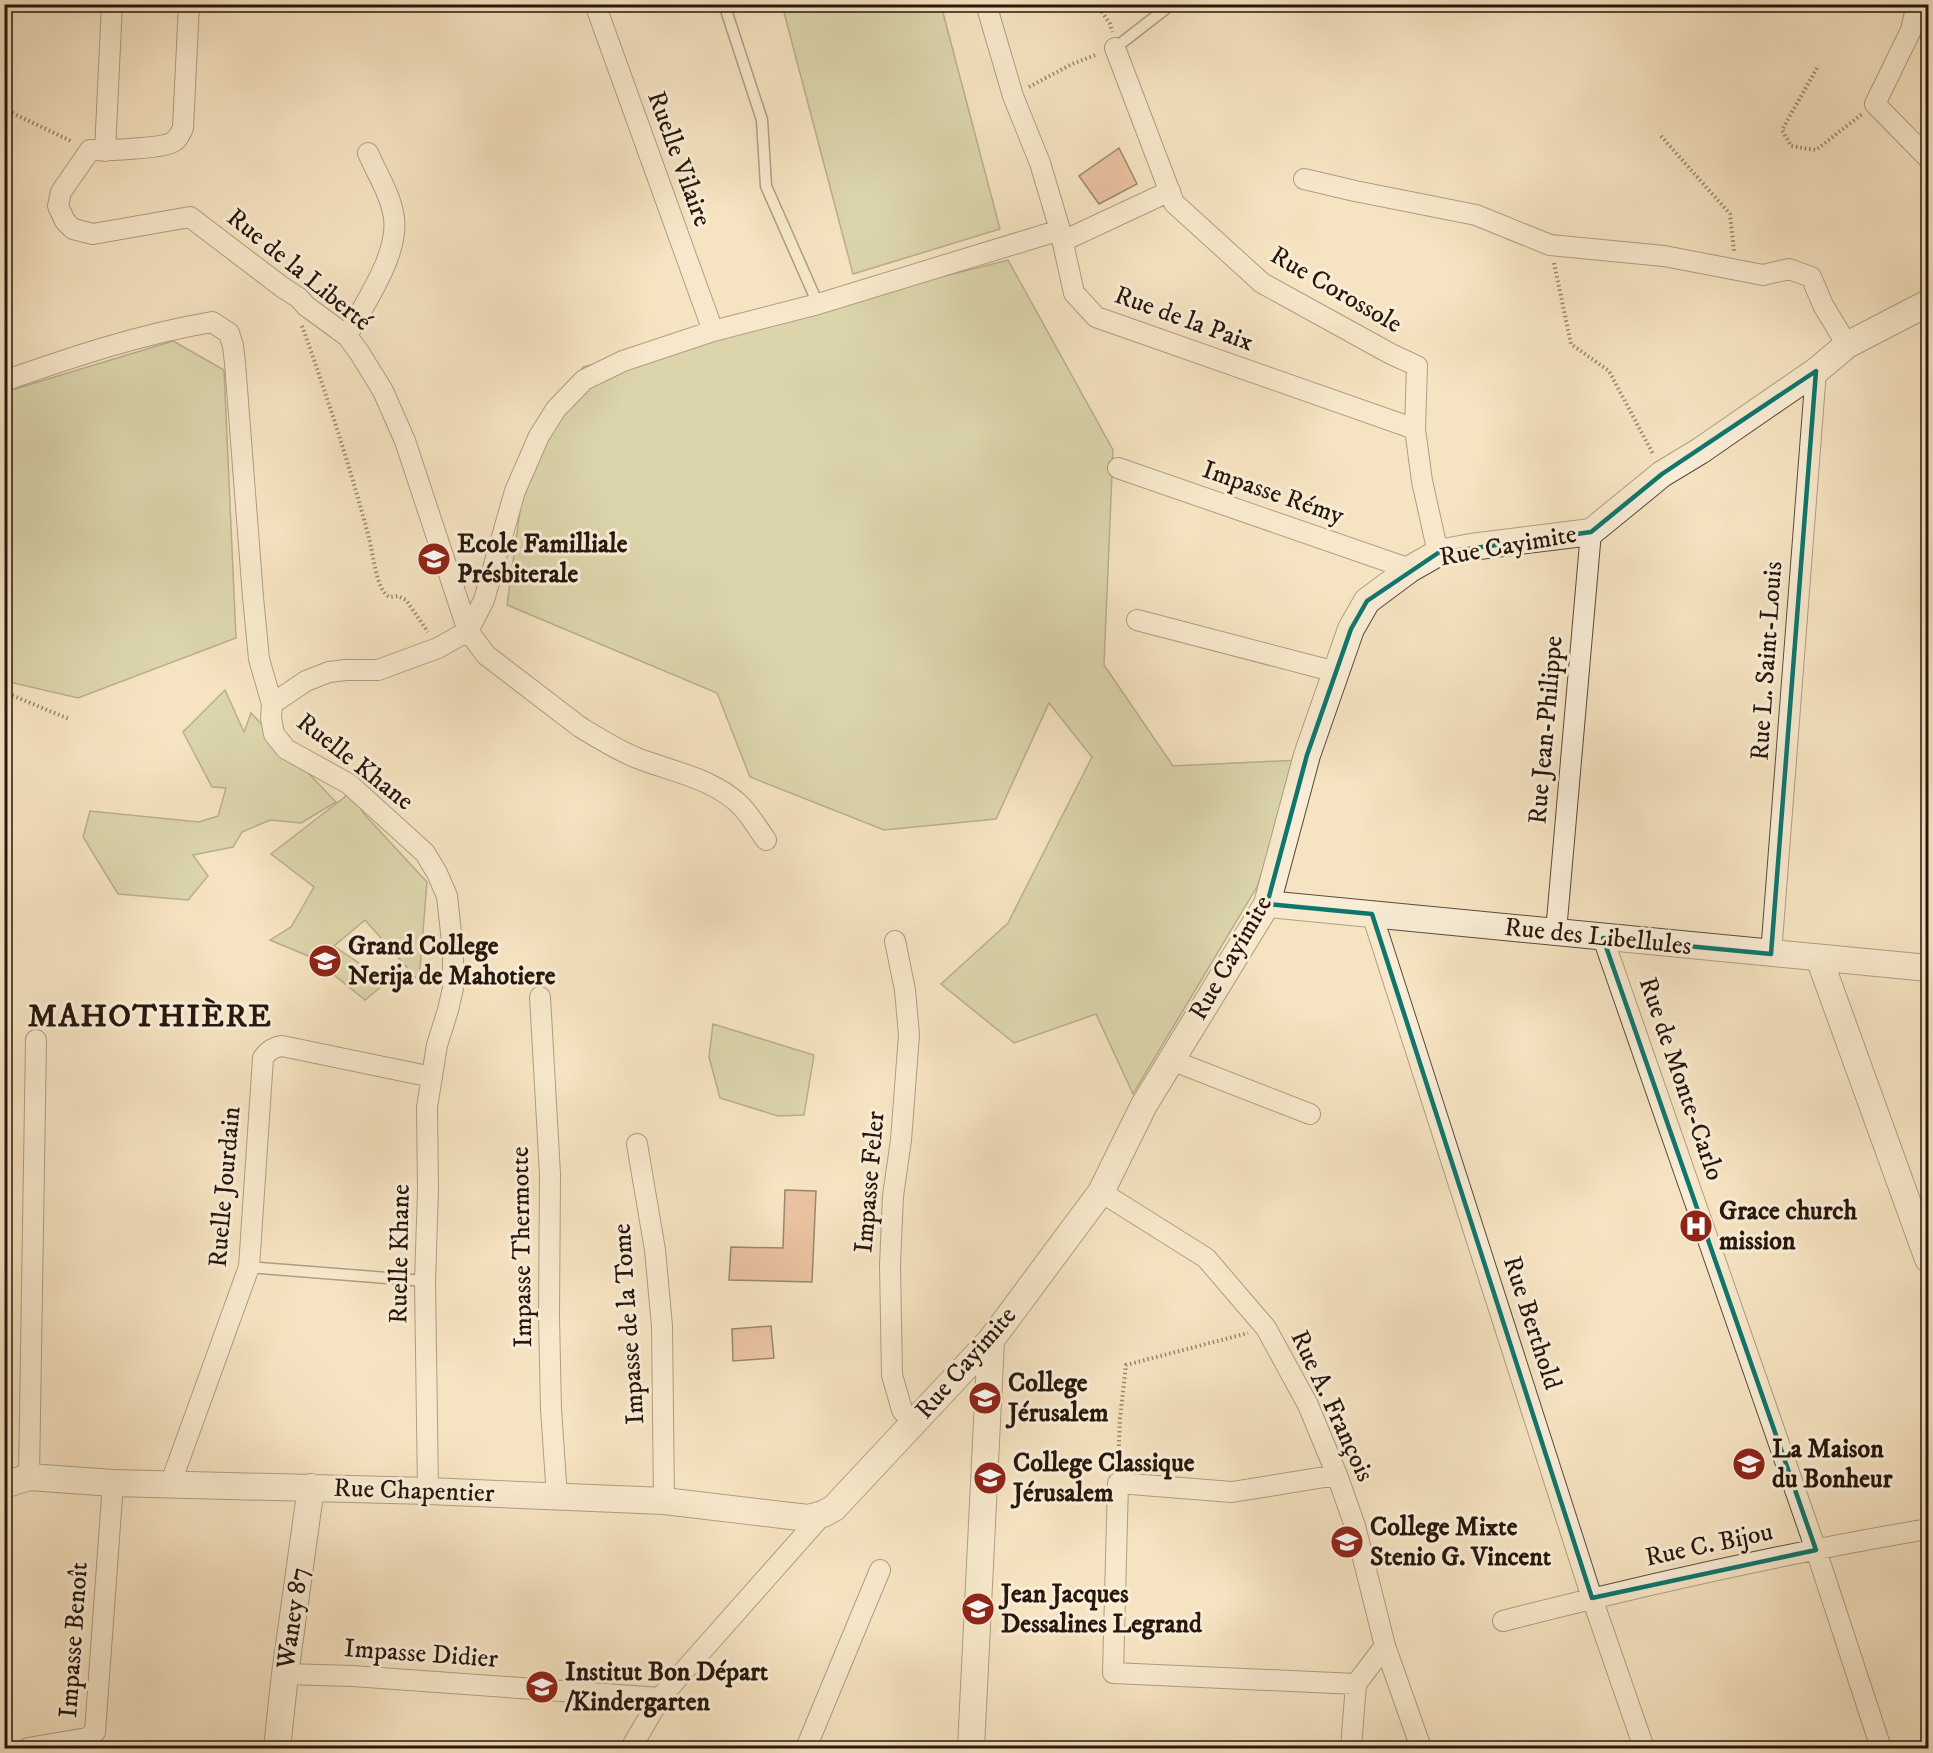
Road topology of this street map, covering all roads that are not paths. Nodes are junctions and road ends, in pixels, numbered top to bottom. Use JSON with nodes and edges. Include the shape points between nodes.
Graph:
{"nodes":[{"id":1,"x":112,"y":4,"type":"edge"},
{"id":2,"x":189,"y":4,"type":"edge"},
{"id":3,"x":595,"y":4,"type":"edge"},
{"id":4,"x":724,"y":4,"type":"edge"},
{"id":5,"x":986,"y":4,"type":"edge"},
{"id":6,"x":1169,"y":4,"type":"edge"},
{"id":7,"x":1917,"y":4,"type":"edge"},
{"id":8,"x":1115,"y":48,"type":"joint"},
{"id":9,"x":98,"y":150,"type":"junction"},
{"id":10,"x":368,"y":153,"type":"dead end"},
{"id":11,"x":1929,"y":158,"type":"edge"},
{"id":12,"x":1304,"y":179,"type":"dead end"},
{"id":13,"x":1170,"y":191,"type":"junction"},
{"id":14,"x":1062,"y":235,"type":"junction"},
{"id":15,"x":818,"y":304,"type":"junction"},
{"id":16,"x":1927,"y":305,"type":"edge"},
{"id":17,"x":713,"y":331,"type":"junction"},
{"id":18,"x":346,"y":336,"type":"junction"},
{"id":19,"x":1846,"y":345,"type":"junction"},
{"id":20,"x":1816,"y":371,"type":"junction"},
{"id":21,"x":4,"y":381,"type":"edge"},
{"id":22,"x":1415,"y":429,"type":"junction"},
{"id":23,"x":1118,"y":468,"type":"dead end"},
{"id":24,"x":1591,"y":532,"type":"junction"},
{"id":25,"x":1438,"y":553,"type":"junction"},
{"id":26,"x":1410,"y":569,"type":"junction"},
{"id":27,"x":1137,"y":620,"type":"dead end"},
{"id":28,"x":468,"y":631,"type":"junction"},
{"id":29,"x":1336,"y":672,"type":"junction"},
{"id":30,"x":272,"y":704,"type":"junction"},
{"id":31,"x":766,"y":840,"type":"dead end"},
{"id":32,"x":1267,"y":904,"type":"junction"},
{"id":33,"x":1372,"y":914,"type":"junction"},
{"id":34,"x":1556,"y":932,"type":"junction"},
{"id":35,"x":1603,"y":938,"type":"junction"},
{"id":36,"x":895,"y":941,"type":"dead end"},
{"id":37,"x":1772,"y":954,"type":"junction"},
{"id":38,"x":1819,"y":958,"type":"junction"},
{"id":39,"x":1929,"y":968,"type":"edge"},
{"id":40,"x":540,"y":997,"type":"dead end"},
{"id":41,"x":36,"y":1040,"type":"dead end"},
{"id":42,"x":1171,"y":1060,"type":"junction"},
{"id":43,"x":432,"y":1077,"type":"junction"},
{"id":44,"x":1310,"y":1114,"type":"dead end"},
{"id":45,"x":637,"y":1144,"type":"dead end"},
{"id":46,"x":1101,"y":1192,"type":"junction"},
{"id":47,"x":1929,"y":1259,"type":"edge"},
{"id":48,"x":249,"y":1267,"type":"junction"},
{"id":49,"x":425,"y":1281,"type":"junction"},
{"id":50,"x":992,"y":1340,"type":"junction"},
{"id":51,"x":912,"y":1423,"type":"junction"},
{"id":52,"x":1337,"y":1475,"type":"junction"},
{"id":53,"x":29,"y":1478,"type":"junction"},
{"id":54,"x":113,"y":1483,"type":"junction"},
{"id":55,"x":4,"y":1485,"type":"edge"},
{"id":56,"x":170,"y":1485,"type":"junction"},
{"id":57,"x":311,"y":1487,"type":"junction"},
{"id":58,"x":428,"y":1491,"type":"junction"},
{"id":59,"x":557,"y":1497,"type":"junction"},
{"id":60,"x":664,"y":1501,"type":"junction"},
{"id":61,"x":824,"y":1514,"type":"junction"},
{"id":62,"x":1929,"y":1529,"type":"edge"},
{"id":63,"x":1816,"y":1550,"type":"junction"},
{"id":64,"x":880,"y":1570,"type":"dead end"},
{"id":65,"x":1592,"y":1598,"type":"junction"},
{"id":66,"x":1503,"y":1621,"type":"dead end"},
{"id":67,"x":1385,"y":1646,"type":"junction"},
{"id":68,"x":285,"y":1674,"type":"junction"},
{"id":69,"x":1356,"y":1684,"type":"junction"},
{"id":70,"x":660,"y":1698,"type":"junction"},
{"id":71,"x":28,"y":1749,"type":"edge"},
{"id":72,"x":278,"y":1749,"type":"edge"},
{"id":73,"x":631,"y":1749,"type":"edge"},
{"id":74,"x":806,"y":1749,"type":"edge"},
{"id":75,"x":971,"y":1749,"type":"edge"},
{"id":76,"x":1351,"y":1749,"type":"edge"},
{"id":77,"x":1421,"y":1749,"type":"edge"},
{"id":78,"x":1644,"y":1749,"type":"edge"},
{"id":79,"x":1881,"y":1749,"type":"edge"}],
"edges":[{"from":1,"to":9,"type":"street"},
{"from":2,"to":9,"type":"street","via":[[183,128],[178,138],[170,144]]},
{"from":3,"to":17,"type":"street","name":"Ruelle Vilaire"},
{"from":4,"to":15,"type":"lane","via":[[762,120],[766,186]]},
{"from":5,"to":14,"type":"street","name":"Rue de la Paix","via":[[1013,96],[1040,163]]},
{"from":6,"to":8,"type":"lane"},
{"from":7,"to":11,"type":"street","via":[[1911,30],[1875,104]]},
{"from":8,"to":13,"type":"street","name":"Rue Corossole"},
{"from":9,"to":18,"type":"street","name":"Rue de la Liberté","via":[[61,192],[58,206],[64,221],[73,229],[93,234],[190,217]]},
{"from":10,"to":18,"type":"street","via":[[394,217],[394,236],[381,273]]},
{"from":12,"to":19,"type":"street","via":[[1476,214],[1550,245],[1664,256],[1763,275],[1789,269],[1811,277]]},
{"from":13,"to":14,"type":"street"},
{"from":13,"to":22,"type":"street","name":"Rue Corossole","via":[[1174,203],[1262,283],[1417,366]]},
{"from":14,"to":15,"type":"street"},
{"from":14,"to":22,"type":"street","name":"Rue de la Paix","via":[[1074,293],[1096,317]]},
{"from":15,"to":17,"type":"street"},
{"from":16,"to":19,"type":"street","name":"Rue Cayimite"},
{"from":17,"to":28,"type":"street","via":[[623,361],[584,380],[556,408],[515,491],[484,600]]},
{"from":18,"to":28,"type":"street","name":"Rue de la Liberté","via":[[383,391],[405,441]]},
{"from":19,"to":20,"type":"street","name":"Rue Cayimite"},
{"from":20,"to":24,"type":"street","name":"Rue Cayimite","via":[[1662,474]]},
{"from":20,"to":37,"type":"street","name":"Rue L. Saint-Louis"},
{"from":21,"to":30,"type":"street","name":"Ruelle Khane","via":[[183,327],[212,322],[229,333],[259,659]]},
{"from":22,"to":25,"type":"street"},
{"from":23,"to":26,"type":"street","name":"Impasse Rémy"},
{"from":24,"to":25,"type":"street","name":"Rue Cayimite"},
{"from":24,"to":34,"type":"street","name":"Rue Jean-Philippe"},
{"from":25,"to":26,"type":"street","name":"Rue Cayimite"},
{"from":26,"to":29,"type":"street","name":"Rue Cayimite","via":[[1367,601],[1351,629]]},
{"from":27,"to":29,"type":"street"},
{"from":28,"to":30,"type":"street","via":[[438,648],[378,670],[329,672],[306,681]]},
{"from":28,"to":31,"type":"street","name":"Rue de la Liberté","via":[[486,655],[588,732],[635,757],[726,793],[750,815]]},
{"from":29,"to":32,"type":"street","name":"Rue Cayimite","via":[[1307,755]]},
{"from":30,"to":43,"type":"street","name":"Ruelle Khane","via":[[274,734],[286,749],[349,784],[425,853],[438,873],[447,896],[453,988]]},
{"from":32,"to":33,"type":"street","name":"Rue des Libellules"},
{"from":32,"to":42,"type":"street","name":"Rue Cayimite"},
{"from":33,"to":34,"type":"street","name":"Rue des Libellules"},
{"from":33,"to":65,"type":"street","name":"Rue Berthold"},
{"from":34,"to":35,"type":"street","name":"Rue des Libellules"},
{"from":35,"to":37,"type":"street","name":"Rue des Libellules"},
{"from":35,"to":63,"type":"street","name":"Rue de Monte-Carlo"},
{"from":36,"to":51,"type":"street","name":"Impasse Feler","via":[[909,1035],[893,1196],[892,1375],[902,1410]]},
{"from":37,"to":38,"type":"street","name":"Rue des Libellules"},
{"from":38,"to":39,"type":"street","name":"Rue des Libellules"},
{"from":38,"to":47,"type":"street"},
{"from":40,"to":59,"type":"street","name":"Impasse Thermotte","via":[[550,1174],[551,1410]]},
{"from":41,"to":53,"type":"street"},
{"from":42,"to":44,"type":"street"},
{"from":42,"to":46,"type":"street","name":"Rue Cayimite"},
{"from":43,"to":48,"type":"street","name":"Ruelle Jourdain","via":[[282,1046],[266,1053]]},
{"from":43,"to":49,"type":"street","name":"Ruelle Khane","via":[[427,1107]]},
{"from":45,"to":60,"type":"street","name":"Impasse de la Tome","via":[[655,1250],[662,1326]]},
{"from":46,"to":50,"type":"street","name":"Rue Cayimite"},
{"from":46,"to":52,"type":"street","name":"Rue A. François","via":[[1206,1258],[1266,1328],[1308,1405]]},
{"from":48,"to":49,"type":"lane"},
{"from":48,"to":56,"type":"street","name":"Ruelle Jourdain"},
{"from":49,"to":58,"type":"street","name":"Ruelle Khane"},
{"from":50,"to":51,"type":"street","name":"Rue Cayimite"},
{"from":50,"to":75,"type":"street"},
{"from":51,"to":61,"type":"street","name":"Rue Cayimite","via":[[834,1508]]},
{"from":52,"to":67,"type":"street","name":"Rue A. François","via":[[1355,1526]]},
{"from":52,"to":69,"type":"street","via":[[1232,1492],[1118,1483],[1113,1673]]},
{"from":53,"to":54,"type":"street","name":"Rue Chapentier"},
{"from":53,"to":55,"type":"street","name":"Rue Chapentier"},
{"from":54,"to":56,"type":"street","name":"Rue Chapentier"},
{"from":54,"to":71,"type":"street","name":"Impasse Benoît","via":[[95,1732],[87,1738]]},
{"from":56,"to":57,"type":"street","name":"Rue Chapentier"},
{"from":57,"to":58,"type":"street","name":"Rue Chapentier"},
{"from":57,"to":68,"type":"street","name":"Waney 87"},
{"from":58,"to":59,"type":"street","name":"Rue Chapentier"},
{"from":59,"to":60,"type":"street","name":"Rue Chapentier"},
{"from":60,"to":61,"type":"street","name":"Rue Chapentier","via":[[795,1518]]},
{"from":61,"to":70,"type":"street","name":"Rue Cayimite"},
{"from":62,"to":63,"type":"street","name":"Rue C. Bijou"},
{"from":63,"to":65,"type":"street","name":"Rue C. Bijou"},
{"from":63,"to":79,"type":"street","name":"Rue de Monte-Carlo"},
{"from":64,"to":74,"type":"street"},
{"from":65,"to":66,"type":"street","name":"Rue C. Bijou"},
{"from":65,"to":78,"type":"street","name":"Rue Berthold"},
{"from":67,"to":69,"type":"street"},
{"from":67,"to":77,"type":"street","name":"Rue A. François"},
{"from":68,"to":70,"type":"street","name":"Impasse Didier"},
{"from":68,"to":72,"type":"street","name":"Waney 87"},
{"from":69,"to":76,"type":"street"},
{"from":70,"to":73,"type":"street","name":"Rue Cayimite"}]}
